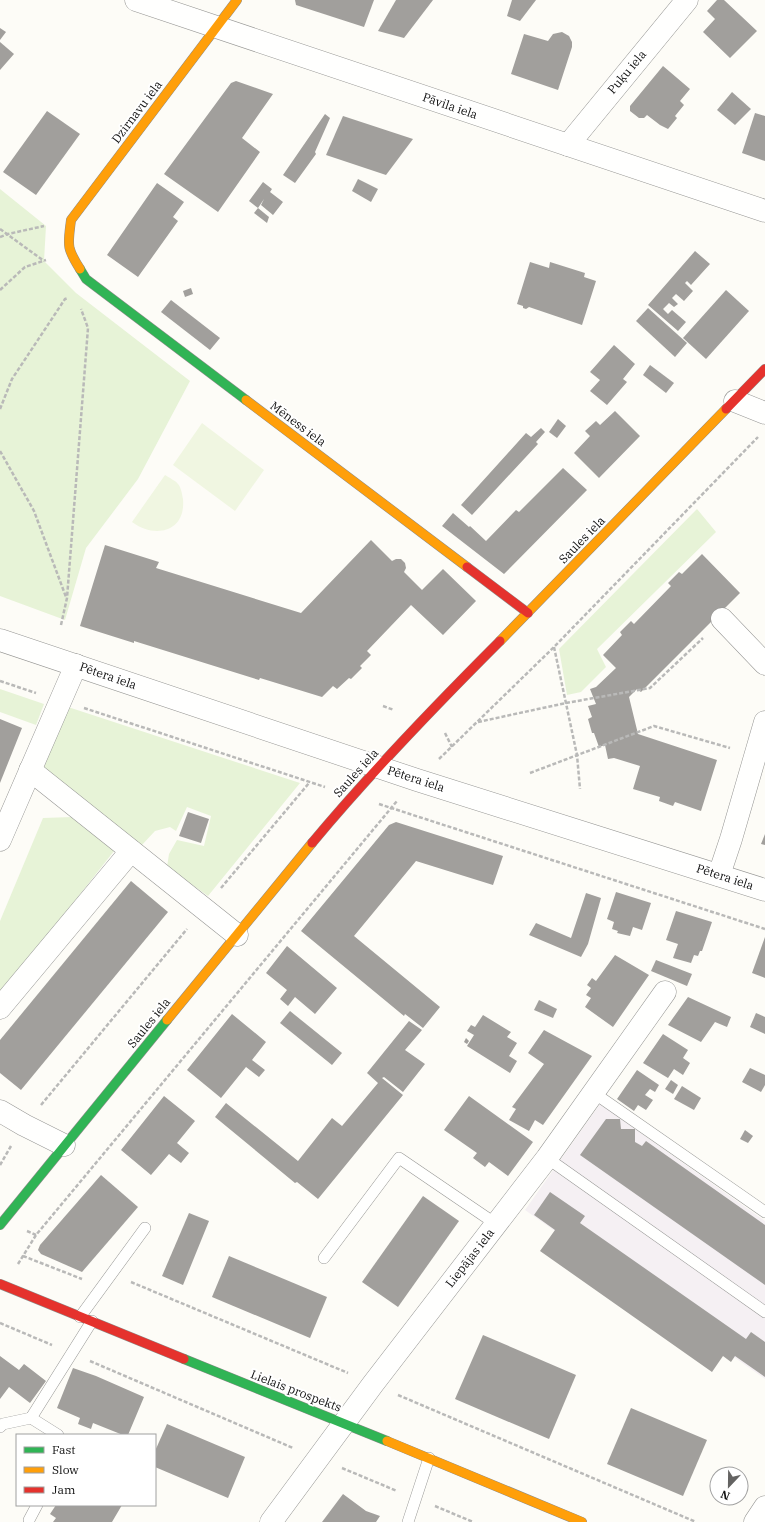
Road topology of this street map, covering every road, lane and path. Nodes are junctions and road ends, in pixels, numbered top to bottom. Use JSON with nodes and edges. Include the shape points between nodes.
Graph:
{"nodes":[{"id":1,"x":136,"y":0,"type":"edge"},
{"id":2,"x":237,"y":0,"type":"edge"},
{"id":3,"x":687,"y":0,"type":"edge"},
{"id":4,"x":217,"y":27,"type":"junction"},
{"id":5,"x":568,"y":145,"type":"junction"},
{"id":6,"x":765,"y":211,"type":"edge"},
{"id":7,"x":71,"y":220,"type":"junction"},
{"id":8,"x":0,"y":228,"type":"edge"},
{"id":9,"x":8,"y":234,"type":"junction"},
{"id":10,"x":0,"y":237,"type":"edge"},
{"id":11,"x":68,"y":243,"type":"joint"},
{"id":12,"x":70,"y":253,"type":"junction"},
{"id":13,"x":44,"y":261,"type":"junction"},
{"id":14,"x":86,"y":279,"type":"junction"},
{"id":15,"x":0,"y":290,"type":"edge"},
{"id":16,"x":76,"y":293,"type":"junction"},
{"id":17,"x":765,"y":369,"type":"edge"},
{"id":18,"x":734,"y":401,"type":"junction"},
{"id":19,"x":0,"y":409,"type":"edge"},
{"id":20,"x":765,"y":413,"type":"edge"},
{"id":21,"x":759,"y":435,"type":"dead end"},
{"id":22,"x":0,"y":451,"type":"edge"},
{"id":23,"x":67,"y":598,"type":"junction"},
{"id":24,"x":528,"y":613,"type":"junction"},
{"id":25,"x":722,"y":619,"type":"joint"},
{"id":26,"x":60,"y":625,"type":"dead end"},
{"id":27,"x":0,"y":640,"type":"edge"},
{"id":28,"x":554,"y":647,"type":"junction"},
{"id":29,"x":765,"y":664,"type":"edge"},
{"id":30,"x":76,"y":665,"type":"junction"},
{"id":31,"x":0,"y":681,"type":"edge"},
{"id":32,"x":61,"y":701,"type":"junction"},
{"id":33,"x":566,"y":703,"type":"junction"},
{"id":34,"x":383,"y":706,"type":"dead end"},
{"id":35,"x":398,"y":712,"type":"dead end"},
{"id":36,"x":477,"y":722,"type":"junction"},
{"id":37,"x":765,"y":722,"type":"edge"},
{"id":38,"x":445,"y":733,"type":"dead end"},
{"id":39,"x":452,"y":747,"type":"junction"},
{"id":40,"x":734,"y":749,"type":"dead end"},
{"id":41,"x":577,"y":755,"type":"junction"},
{"id":42,"x":378,"y":767,"type":"junction"},
{"id":43,"x":30,"y":770,"type":"junction"},
{"id":44,"x":530,"y":773,"type":"dead end"},
{"id":45,"x":417,"y":780,"type":"junction"},
{"id":46,"x":309,"y":782,"type":"junction"},
{"id":47,"x":580,"y":789,"type":"dead end"},
{"id":48,"x":351,"y":796,"type":"junction"},
{"id":49,"x":391,"y":808,"type":"junction"},
{"id":50,"x":0,"y":840,"type":"edge"},
{"id":51,"x":131,"y":851,"type":"junction"},
{"id":52,"x":719,"y":875,"type":"junction"},
{"id":53,"x":765,"y":890,"type":"edge"},
{"id":54,"x":204,"y":909,"type":"junction"},
{"id":55,"x":765,"y":929,"type":"edge"},
{"id":56,"x":237,"y":935,"type":"junction"},
{"id":57,"x":665,"y":992,"type":"dead end"},
{"id":58,"x":0,"y":1008,"type":"edge"},
{"id":59,"x":594,"y":1093,"type":"junction"},
{"id":60,"x":0,"y":1111,"type":"edge"},
{"id":61,"x":24,"y":1125,"type":"junction"},
{"id":62,"x":64,"y":1145,"type":"junction"},
{"id":63,"x":546,"y":1158,"type":"junction"},
{"id":64,"x":0,"y":1165,"type":"edge"},
{"id":65,"x":765,"y":1212,"type":"edge"},
{"id":66,"x":496,"y":1224,"type":"junction"},
{"id":67,"x":0,"y":1225,"type":"edge"},
{"id":68,"x":145,"y":1228,"type":"dead end"},
{"id":69,"x":324,"y":1258,"type":"dead end"},
{"id":70,"x":80,"y":1279,"type":"dead end"},
{"id":71,"x":126,"y":1279,"type":"dead end"},
{"id":72,"x":0,"y":1284,"type":"edge"},
{"id":73,"x":765,"y":1312,"type":"edge"},
{"id":74,"x":80,"y":1317,"type":"junction"},
{"id":75,"x":92,"y":1321,"type":"junction"},
{"id":76,"x":0,"y":1323,"type":"edge"},
{"id":77,"x":71,"y":1354,"type":"junction"},
{"id":78,"x":348,"y":1373,"type":"dead end"},
{"id":79,"x":398,"y":1395,"type":"dead end"},
{"id":80,"x":30,"y":1418,"type":"junction"},
{"id":81,"x":344,"y":1423,"type":"junction"},
{"id":82,"x":0,"y":1427,"type":"edge"},
{"id":83,"x":56,"y":1434,"type":"edge"},
{"id":84,"x":292,"y":1448,"type":"dead end"},
{"id":85,"x":429,"y":1458,"type":"junction"},
{"id":86,"x":36,"y":1506,"type":"edge"},
{"id":87,"x":765,"y":1507,"type":"edge"},
{"id":88,"x":29,"y":1520,"type":"dead end"},
{"id":89,"x":271,"y":1522,"type":"edge"},
{"id":90,"x":408,"y":1522,"type":"edge"},
{"id":91,"x":582,"y":1522,"type":"edge"},
{"id":92,"x":696,"y":1522,"type":"edge"},
{"id":93,"x":755,"y":1522,"type":"edge"}],
"edges":[{"from":1,"to":4,"type":"street","name":"Pāvila iela"},
{"from":2,"to":4,"type":"street","name":"Dzirnavu iela"},
{"from":3,"to":5,"type":"street","name":"Puķu iela"},
{"from":4,"to":5,"type":"street","name":"Pāvila iela"},
{"from":4,"to":7,"type":"street","name":"Dzirnavu iela"},
{"from":5,"to":6,"type":"street","name":"Pāvila iela"},
{"from":7,"to":9,"type":"path"},
{"from":7,"to":11,"type":"street","name":"Dzirnavu iela"},
{"from":8,"to":9,"type":"path"},
{"from":9,"to":10,"type":"path"},
{"from":9,"to":13,"type":"path"},
{"from":11,"to":12,"type":"street","name":"Mēness iela"},
{"from":12,"to":13,"type":"path"},
{"from":12,"to":14,"type":"street","name":"Mēness iela"},
{"from":13,"to":15,"type":"path","via":[[25,267]]},
{"from":14,"to":16,"type":"path"},
{"from":14,"to":24,"type":"street","name":"Mēness iela"},
{"from":16,"to":19,"type":"path","via":[[65,299],[12,379]]},
{"from":16,"to":23,"type":"path","via":[[88,328]]},
{"from":17,"to":18,"type":"street","name":"Saules iela"},
{"from":18,"to":20,"type":"street"},
{"from":18,"to":24,"type":"street","name":"Saules iela"},
{"from":21,"to":28,"type":"path"},
{"from":22,"to":23,"type":"path","via":[[34,512]]},
{"from":23,"to":26,"type":"path"},
{"from":24,"to":42,"type":"street","name":"Saules iela"},
{"from":25,"to":29,"type":"street"},
{"from":25,"to":33,"type":"path","via":[[650,688]]},
{"from":27,"to":30,"type":"street","name":"Pētera iela"},
{"from":28,"to":33,"type":"path"},
{"from":28,"to":36,"type":"path"},
{"from":30,"to":32,"type":"street"},
{"from":30,"to":42,"type":"street","name":"Pētera iela"},
{"from":31,"to":32,"type":"path"},
{"from":32,"to":43,"type":"street"},
{"from":32,"to":46,"type":"path"},
{"from":33,"to":36,"type":"path"},
{"from":33,"to":41,"type":"path"},
{"from":34,"to":35,"type":"path"},
{"from":36,"to":39,"type":"path"},
{"from":37,"to":52,"type":"street"},
{"from":38,"to":39,"type":"path"},
{"from":39,"to":45,"type":"path"},
{"from":40,"to":41,"type":"path","via":[[654,726]]},
{"from":41,"to":44,"type":"path"},
{"from":41,"to":47,"type":"path"},
{"from":42,"to":45,"type":"street","name":"Pētera iela"},
{"from":42,"to":48,"type":"street","name":"Saules iela"},
{"from":43,"to":50,"type":"street"},
{"from":43,"to":51,"type":"street"},
{"from":45,"to":49,"type":"path"},
{"from":45,"to":52,"type":"street","name":"Pētera iela"},
{"from":46,"to":48,"type":"path"},
{"from":46,"to":54,"type":"path"},
{"from":48,"to":49,"type":"path"},
{"from":48,"to":56,"type":"street","name":"Saules iela"},
{"from":49,"to":55,"type":"path"},
{"from":49,"to":70,"type":"path","via":[[41,1229],[23,1256]]},
{"from":51,"to":54,"type":"street"},
{"from":51,"to":58,"type":"street"},
{"from":52,"to":53,"type":"street","name":"Pētera iela"},
{"from":54,"to":56,"type":"street"},
{"from":54,"to":61,"type":"path"},
{"from":56,"to":62,"type":"street","name":"Saules iela"},
{"from":57,"to":59,"type":"street","name":"Liepājas iela"},
{"from":59,"to":63,"type":"street","name":"Liepājas iela"},
{"from":59,"to":65,"type":"lane"},
{"from":60,"to":61,"type":"street"},
{"from":61,"to":62,"type":"street"},
{"from":61,"to":64,"type":"path"},
{"from":62,"to":67,"type":"street","name":"Saules iela"},
{"from":63,"to":66,"type":"street","name":"Liepājas iela"},
{"from":63,"to":73,"type":"lane"},
{"from":66,"to":69,"type":"lane","via":[[399,1158]]},
{"from":66,"to":81,"type":"street","name":"Liepājas iela"},
{"from":68,"to":74,"type":"lane"},
{"from":71,"to":78,"type":"path"},
{"from":72,"to":74,"type":"street","name":"Lielais prospekts"},
{"from":74,"to":75,"type":"street","name":"Lielais prospekts"},
{"from":75,"to":77,"type":"lane"},
{"from":75,"to":81,"type":"street","name":"Lielais prospekts"},
{"from":76,"to":77,"type":"path"},
{"from":77,"to":80,"type":"lane"},
{"from":77,"to":84,"type":"path"},
{"from":79,"to":92,"type":"path"},
{"from":80,"to":82,"type":"lane","via":[[3,1424]]},
{"from":80,"to":83,"type":"lane"},
{"from":81,"to":85,"type":"street","name":"Lielais prospekts"},
{"from":81,"to":89,"type":"street","name":"Liepājas iela"},
{"from":85,"to":90,"type":"lane"},
{"from":85,"to":91,"type":"street","name":"Lielais prospekts"},
{"from":86,"to":88,"type":"lane"},
{"from":87,"to":93,"type":"street"}]}
